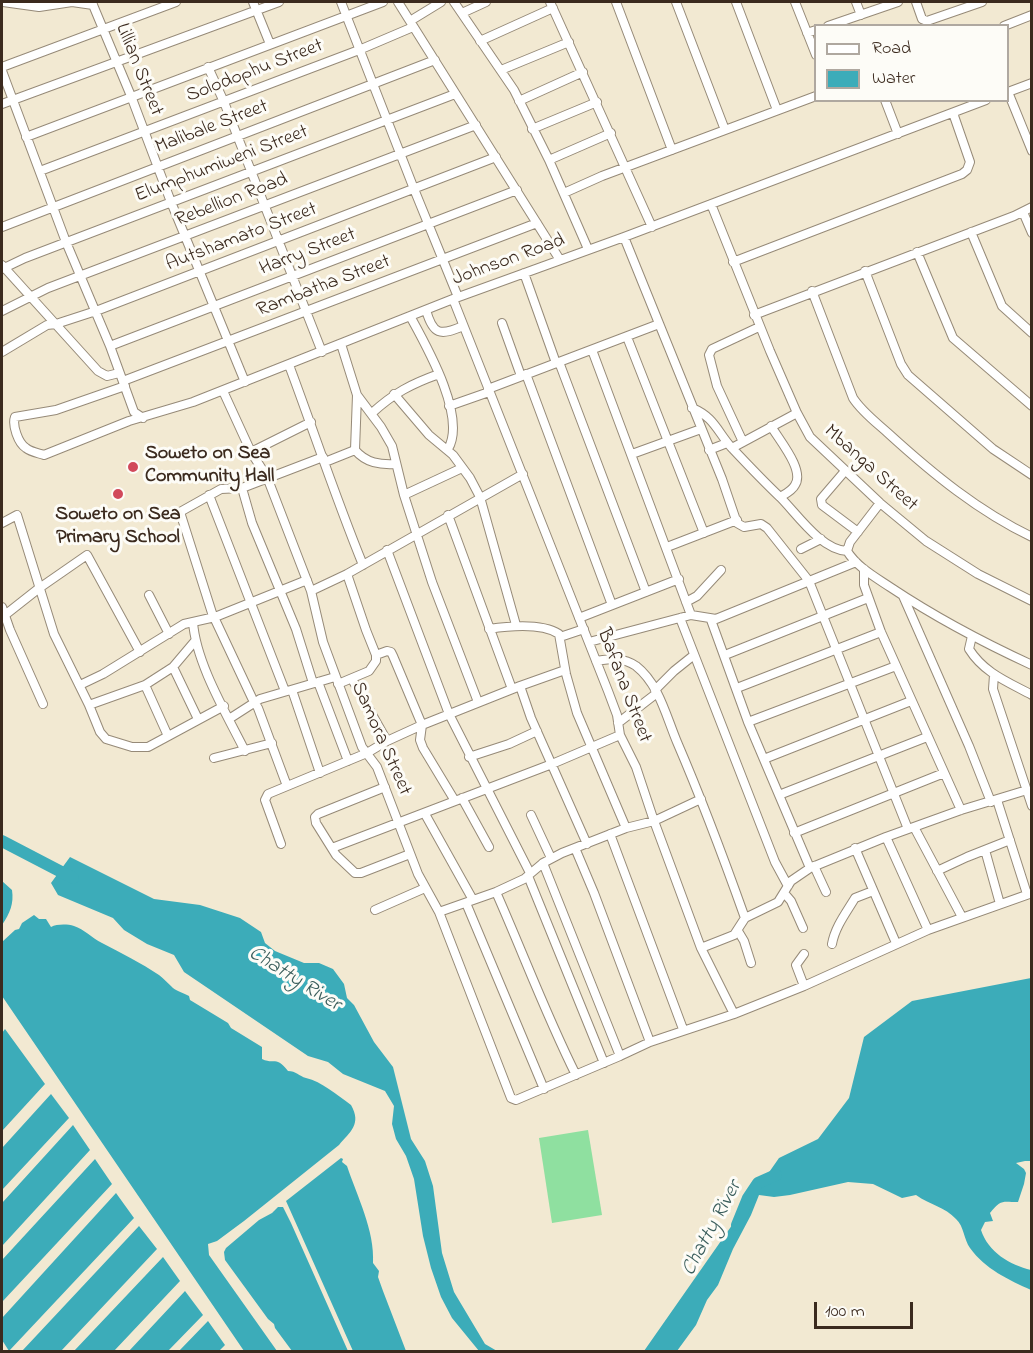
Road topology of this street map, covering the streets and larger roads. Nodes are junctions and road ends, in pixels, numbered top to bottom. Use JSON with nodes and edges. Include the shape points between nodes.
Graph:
{"nodes":[{"id":1,"x":3,"y":2,"type":"edge"},
{"id":2,"x":176,"y":2,"type":"edge"},
{"id":3,"x":279,"y":2,"type":"edge"},
{"id":4,"x":341,"y":2,"type":"edge"},
{"id":5,"x":383,"y":2,"type":"edge"},
{"id":6,"x":398,"y":2,"type":"edge"},
{"id":7,"x":441,"y":2,"type":"edge"},
{"id":8,"x":454,"y":2,"type":"edge"},
{"id":9,"x":486,"y":2,"type":"edge"},
{"id":10,"x":616,"y":2,"type":"edge"},
{"id":11,"x":676,"y":2,"type":"edge"},
{"id":12,"x":736,"y":2,"type":"edge"},
{"id":13,"x":795,"y":2,"type":"edge"},
{"id":14,"x":856,"y":2,"type":"edge"},
{"id":15,"x":898,"y":2,"type":"edge"},
{"id":16,"x":916,"y":2,"type":"edge"},
{"id":17,"x":982,"y":2,"type":"edge"},
{"id":18,"x":95,"y":3,"type":"edge"},
{"id":19,"x":552,"y":5,"type":"edge"},
{"id":20,"x":255,"y":6,"type":"edge"},
{"id":21,"x":462,"y":13,"type":"junction"},
{"id":22,"x":346,"y":15,"type":"junction"},
{"id":23,"x":861,"y":15,"type":"junction"},
{"id":24,"x":1032,"y":15,"type":"edge"},
{"id":25,"x":411,"y":24,"type":"junction"},
{"id":26,"x":834,"y":24,"type":"edge"},
{"id":27,"x":1009,"y":24,"type":"edge"},
{"id":28,"x":104,"y":30,"type":"junction"},
{"id":29,"x":814,"y":31,"type":"edge"},
{"id":30,"x":807,"y":33,"type":"junction"},
{"id":31,"x":480,"y":41,"type":"junction"},
{"id":32,"x":569,"y":42,"type":"junction"},
{"id":33,"x":270,"y":44,"type":"junction"},
{"id":34,"x":359,"y":50,"type":"junction"},
{"id":35,"x":814,"y":50,"type":"edge"},
{"id":36,"x":435,"y":60,"type":"junction"},
{"id":37,"x":116,"y":62,"type":"junction"},
{"id":38,"x":208,"y":67,"type":"junction"},
{"id":39,"x":2,"y":69,"type":"edge"},
{"id":40,"x":501,"y":70,"type":"junction"},
{"id":41,"x":583,"y":72,"type":"junction"},
{"id":42,"x":1032,"y":83,"type":"edge"},
{"id":43,"x":373,"y":84,"type":"junction"},
{"id":44,"x":1009,"y":92,"type":"edge"},
{"id":45,"x":455,"y":94,"type":"junction"},
{"id":46,"x":1009,"y":94,"type":"edge"},
{"id":47,"x":131,"y":96,"type":"junction"},
{"id":48,"x":814,"y":97,"type":"edge"},
{"id":49,"x":13,"y":100,"type":"junction"},
{"id":50,"x":519,"y":101,"type":"junction"},
{"id":51,"x":224,"y":102,"type":"junction"},
{"id":52,"x":597,"y":102,"type":"junction"},
{"id":53,"x":886,"y":102,"type":"edge"},
{"id":54,"x":981,"y":102,"type":"edge"},
{"id":55,"x":2,"y":104,"type":"edge"},
{"id":56,"x":777,"y":110,"type":"junction"},
{"id":57,"x":953,"y":113,"type":"junction"},
{"id":58,"x":386,"y":119,"type":"junction"},
{"id":59,"x":476,"y":125,"type":"junction"},
{"id":60,"x":532,"y":129,"type":"junction"},
{"id":61,"x":725,"y":130,"type":"junction"},
{"id":62,"x":145,"y":132,"type":"junction"},
{"id":63,"x":611,"y":133,"type":"junction"},
{"id":64,"x":898,"y":134,"type":"junction"},
{"id":65,"x":237,"y":136,"type":"junction"},
{"id":66,"x":26,"y":137,"type":"junction"},
{"id":67,"x":672,"y":150,"type":"junction"},
{"id":68,"x":1032,"y":151,"type":"edge"},
{"id":69,"x":400,"y":155,"type":"junction"},
{"id":70,"x":496,"y":157,"type":"junction"},
{"id":71,"x":549,"y":160,"type":"junction"},
{"id":72,"x":157,"y":167,"type":"junction"},
{"id":73,"x":626,"y":168,"type":"junction"},
{"id":74,"x":40,"y":171,"type":"junction"},
{"id":75,"x":251,"y":171,"type":"junction"},
{"id":76,"x":414,"y":189,"type":"junction"},
{"id":77,"x":517,"y":190,"type":"junction"},
{"id":78,"x":564,"y":194,"type":"junction"},
{"id":79,"x":171,"y":202,"type":"junction"},
{"id":80,"x":711,"y":204,"type":"junction"},
{"id":81,"x":54,"y":207,"type":"junction"},
{"id":82,"x":264,"y":207,"type":"junction"},
{"id":83,"x":1032,"y":207,"type":"edge"},
{"id":84,"x":1023,"y":212,"type":"junction"},
{"id":85,"x":537,"y":223,"type":"junction"},
{"id":86,"x":429,"y":224,"type":"junction"},
{"id":87,"x":652,"y":226,"type":"junction"},
{"id":88,"x":2,"y":227,"type":"edge"},
{"id":89,"x":971,"y":232,"type":"junction"},
{"id":90,"x":1032,"y":233,"type":"edge"},
{"id":91,"x":185,"y":236,"type":"junction"},
{"id":92,"x":624,"y":237,"type":"junction"},
{"id":93,"x":66,"y":242,"type":"junction"},
{"id":94,"x":278,"y":242,"type":"junction"},
{"id":95,"x":588,"y":249,"type":"junction"},
{"id":96,"x":917,"y":252,"type":"junction"},
{"id":97,"x":443,"y":260,"type":"junction"},
{"id":98,"x":560,"y":260,"type":"junction"},
{"id":99,"x":733,"y":262,"type":"junction"},
{"id":100,"x":2,"y":267,"type":"edge"},
{"id":101,"x":865,"y":271,"type":"junction"},
{"id":102,"x":200,"y":272,"type":"junction"},
{"id":103,"x":524,"y":273,"type":"junction"},
{"id":104,"x":82,"y":276,"type":"junction"},
{"id":105,"x":292,"y":276,"type":"junction"},
{"id":106,"x":813,"y":291,"type":"junction"},
{"id":107,"x":31,"y":297,"type":"junction"},
{"id":108,"x":455,"y":298,"type":"junction"},
{"id":109,"x":215,"y":306,"type":"junction"},
{"id":110,"x":307,"y":310,"type":"junction"},
{"id":111,"x":426,"y":310,"type":"junction"},
{"id":112,"x":2,"y":311,"type":"edge"},
{"id":113,"x":96,"y":311,"type":"junction"},
{"id":114,"x":754,"y":315,"type":"junction"},
{"id":115,"x":410,"y":316,"type":"junction"},
{"id":116,"x":502,"y":323,"type":"dead end"},
{"id":117,"x":56,"y":324,"type":"junction"},
{"id":118,"x":659,"y":324,"type":"junction"},
{"id":119,"x":463,"y":326,"type":"junction"},
{"id":120,"x":759,"y":327,"type":"junction"},
{"id":121,"x":1032,"y":333,"type":"edge"},
{"id":122,"x":627,"y":337,"type":"junction"},
{"id":123,"x":229,"y":340,"type":"junction"},
{"id":124,"x":341,"y":344,"type":"junction"},
{"id":125,"x":110,"y":346,"type":"junction"},
{"id":126,"x":592,"y":350,"type":"junction"},
{"id":127,"x":2,"y":352,"type":"edge"},
{"id":128,"x":322,"y":352,"type":"junction"},
{"id":129,"x":557,"y":363,"type":"junction"},
{"id":130,"x":289,"y":365,"type":"junction"},
{"id":131,"x":439,"y":374,"type":"junction"},
{"id":132,"x":524,"y":375,"type":"junction"},
{"id":133,"x":122,"y":380,"type":"junction"},
{"id":134,"x":245,"y":382,"type":"junction"},
{"id":135,"x":489,"y":390,"type":"junction"},
{"id":136,"x":223,"y":391,"type":"junction"},
{"id":137,"x":394,"y":394,"type":"junction"},
{"id":138,"x":357,"y":395,"type":"junction"},
{"id":139,"x":449,"y":406,"type":"junction"},
{"id":140,"x":1032,"y":406,"type":"edge"},
{"id":141,"x":692,"y":408,"type":"junction"},
{"id":142,"x":372,"y":413,"type":"junction"},
{"id":143,"x":797,"y":413,"type":"junction"},
{"id":144,"x":143,"y":418,"type":"junction"},
{"id":145,"x":311,"y":422,"type":"junction"},
{"id":146,"x":771,"y":426,"type":"junction"},
{"id":147,"x":701,"y":429,"type":"junction"},
{"id":148,"x":667,"y":442,"type":"junction"},
{"id":149,"x":743,"y":442,"type":"junction"},
{"id":150,"x":730,"y":445,"type":"junction"},
{"id":151,"x":448,"y":449,"type":"junction"},
{"id":152,"x":355,"y":450,"type":"junction"},
{"id":153,"x":709,"y":450,"type":"junction"},
{"id":154,"x":251,"y":452,"type":"junction"},
{"id":155,"x":632,"y":454,"type":"junction"},
{"id":156,"x":44,"y":455,"type":"joint"},
{"id":157,"x":324,"y":459,"type":"junction"},
{"id":158,"x":396,"y":464,"type":"junction"},
{"id":159,"x":462,"y":468,"type":"junction"},
{"id":160,"x":845,"y":471,"type":"junction"},
{"id":161,"x":523,"y":474,"type":"junction"},
{"id":162,"x":1032,"y":475,"type":"edge"},
{"id":163,"x":267,"y":477,"type":"junction"},
{"id":164,"x":242,"y":488,"type":"junction"},
{"id":165,"x":209,"y":495,"type":"junction"},
{"id":166,"x":404,"y":495,"type":"junction"},
{"id":167,"x":480,"y":497,"type":"junction"},
{"id":168,"x":780,"y":497,"type":"junction"},
{"id":169,"x":880,"y":503,"type":"junction"},
{"id":170,"x":448,"y":515,"type":"junction"},
{"id":171,"x":736,"y":520,"type":"junction"},
{"id":172,"x":2,"y":523,"type":"edge"},
{"id":173,"x":704,"y":532,"type":"junction"},
{"id":174,"x":858,"y":532,"type":"junction"},
{"id":175,"x":418,"y":533,"type":"junction"},
{"id":176,"x":1032,"y":537,"type":"edge"},
{"id":177,"x":821,"y":538,"type":"junction"},
{"id":178,"x":667,"y":547,"type":"junction"},
{"id":179,"x":801,"y":549,"type":"dead end"},
{"id":180,"x":387,"y":550,"type":"junction"},
{"id":181,"x":847,"y":551,"type":"junction"},
{"id":182,"x":856,"y":562,"type":"junction"},
{"id":183,"x":363,"y":564,"type":"junction"},
{"id":184,"x":864,"y":569,"type":"junction"},
{"id":185,"x":721,"y":570,"type":"dead end"},
{"id":186,"x":347,"y":574,"type":"junction"},
{"id":187,"x":679,"y":579,"type":"junction"},
{"id":188,"x":307,"y":580,"type":"junction"},
{"id":189,"x":809,"y":581,"type":"junction"},
{"id":190,"x":38,"y":589,"type":"junction"},
{"id":191,"x":278,"y":590,"type":"junction"},
{"id":192,"x":311,"y":591,"type":"junction"},
{"id":193,"x":646,"y":592,"type":"junction"},
{"id":194,"x":149,"y":595,"type":"dead end"},
{"id":195,"x":902,"y":595,"type":"junction"},
{"id":196,"x":868,"y":598,"type":"junction"},
{"id":197,"x":1032,"y":601,"type":"edge"},
{"id":198,"x":250,"y":602,"type":"junction"},
{"id":199,"x":686,"y":602,"type":"junction"},
{"id":200,"x":612,"y":605,"type":"junction"},
{"id":201,"x":2,"y":607,"type":"edge"},
{"id":202,"x":5,"y":615,"type":"junction"},
{"id":203,"x":691,"y":615,"type":"junction"},
{"id":204,"x":824,"y":616,"type":"junction"},
{"id":205,"x":215,"y":617,"type":"junction"},
{"id":206,"x":579,"y":618,"type":"junction"},
{"id":207,"x":680,"y":618,"type":"junction"},
{"id":208,"x":711,"y":620,"type":"junction"},
{"id":209,"x":193,"y":622,"type":"junction"},
{"id":210,"x":516,"y":625,"type":"junction"},
{"id":211,"x":489,"y":629,"type":"junction"},
{"id":212,"x":584,"y":629,"type":"junction"},
{"id":213,"x":881,"y":632,"type":"junction"},
{"id":214,"x":169,"y":634,"type":"junction"},
{"id":215,"x":972,"y":636,"type":"junction"},
{"id":216,"x":561,"y":637,"type":"junction"},
{"id":217,"x":195,"y":641,"type":"junction"},
{"id":218,"x":589,"y":642,"type":"junction"},
{"id":219,"x":838,"y":649,"type":"junction"},
{"id":220,"x":140,"y":652,"type":"junction"},
{"id":221,"x":376,"y":655,"type":"junction"},
{"id":222,"x":694,"y":655,"type":"junction"},
{"id":223,"x":725,"y":655,"type":"junction"},
{"id":224,"x":596,"y":662,"type":"junction"},
{"id":225,"x":1032,"y":665,"type":"edge"},
{"id":226,"x":896,"y":666,"type":"junction"},
{"id":227,"x":173,"y":667,"type":"junction"},
{"id":228,"x":566,"y":670,"type":"junction"},
{"id":229,"x":994,"y":675,"type":"junction"},
{"id":230,"x":352,"y":679,"type":"junction"},
{"id":231,"x":337,"y":681,"type":"junction"},
{"id":232,"x":315,"y":683,"type":"junction"},
{"id":233,"x":850,"y":684,"type":"junction"},
{"id":234,"x":80,"y":685,"type":"junction"},
{"id":235,"x":145,"y":685,"type":"junction"},
{"id":236,"x":516,"y":687,"type":"junction"},
{"id":237,"x":737,"y":688,"type":"junction"},
{"id":238,"x":288,"y":691,"type":"junction"},
{"id":239,"x":656,"y":691,"type":"junction"},
{"id":240,"x":1032,"y":695,"type":"edge"},
{"id":241,"x":911,"y":701,"type":"junction"},
{"id":242,"x":255,"y":702,"type":"junction"},
{"id":243,"x":478,"y":702,"type":"junction"},
{"id":244,"x":43,"y":704,"type":"dead end"},
{"id":245,"x":89,"y":705,"type":"junction"},
{"id":246,"x":224,"y":706,"type":"junction"},
{"id":247,"x":449,"y":714,"type":"junction"},
{"id":248,"x":198,"y":719,"type":"junction"},
{"id":249,"x":229,"y":719,"type":"junction"},
{"id":250,"x":864,"y":719,"type":"junction"},
{"id":251,"x":748,"y":722,"type":"junction"},
{"id":252,"x":618,"y":723,"type":"junction"},
{"id":253,"x":422,"y":725,"type":"junction"},
{"id":254,"x":537,"y":731,"type":"junction"},
{"id":255,"x":620,"y":735,"type":"junction"},
{"id":256,"x":168,"y":736,"type":"junction"},
{"id":257,"x":927,"y":737,"type":"junction"},
{"id":258,"x":387,"y":741,"type":"junction"},
{"id":259,"x":272,"y":743,"type":"junction"},
{"id":260,"x":591,"y":748,"type":"junction"},
{"id":261,"x":245,"y":751,"type":"junction"},
{"id":262,"x":367,"y":753,"type":"junction"},
{"id":263,"x":879,"y":755,"type":"junction"},
{"id":264,"x":214,"y":758,"type":"dead end"},
{"id":265,"x":470,"y":758,"type":"junction"},
{"id":266,"x":764,"y":759,"type":"junction"},
{"id":267,"x":348,"y":761,"type":"junction"},
{"id":268,"x":552,"y":764,"type":"junction"},
{"id":269,"x":320,"y":773,"type":"junction"},
{"id":270,"x":944,"y":773,"type":"junction"},
{"id":271,"x":287,"y":786,"type":"junction"},
{"id":272,"x":385,"y":787,"type":"junction"},
{"id":273,"x":486,"y":789,"type":"junction"},
{"id":274,"x":1027,"y":790,"type":"junction"},
{"id":275,"x":893,"y":792,"type":"junction"},
{"id":276,"x":779,"y":795,"type":"junction"},
{"id":277,"x":459,"y":799,"type":"junction"},
{"id":278,"x":701,"y":799,"type":"junction"},
{"id":279,"x":994,"y":801,"type":"junction"},
{"id":280,"x":1032,"y":806,"type":"edge"},
{"id":281,"x":961,"y":810,"type":"junction"},
{"id":282,"x":424,"y":814,"type":"junction"},
{"id":283,"x":531,"y":815,"type":"dead end"},
{"id":284,"x":654,"y":821,"type":"junction"},
{"id":285,"x":398,"y":823,"type":"junction"},
{"id":286,"x":626,"y":828,"type":"junction"},
{"id":287,"x":911,"y":828,"type":"junction"},
{"id":288,"x":794,"y":833,"type":"junction"},
{"id":289,"x":610,"y":834,"type":"junction"},
{"id":290,"x":886,"y":837,"type":"junction"},
{"id":291,"x":1010,"y":840,"type":"junction"},
{"id":292,"x":280,"y":844,"type":"dead end"},
{"id":293,"x":587,"y":844,"type":"junction"},
{"id":294,"x":489,"y":847,"type":"dead end"},
{"id":295,"x":332,"y":848,"type":"junction"},
{"id":296,"x":575,"y":848,"type":"junction"},
{"id":297,"x":855,"y":848,"type":"junction"},
{"id":298,"x":985,"y":850,"type":"junction"},
{"id":299,"x":410,"y":854,"type":"junction"},
{"id":300,"x":551,"y":858,"type":"junction"},
{"id":301,"x":543,"y":863,"type":"junction"},
{"id":302,"x":812,"y":867,"type":"junction"},
{"id":303,"x":937,"y":871,"type":"junction"},
{"id":304,"x":529,"y":874,"type":"junction"},
{"id":305,"x":425,"y":888,"type":"junction"},
{"id":306,"x":786,"y":890,"type":"junction"},
{"id":307,"x":496,"y":891,"type":"junction"},
{"id":308,"x":873,"y":891,"type":"junction"},
{"id":309,"x":826,"y":892,"type":"dead end"},
{"id":310,"x":1029,"y":893,"type":"edge"},
{"id":311,"x":470,"y":902,"type":"junction"},
{"id":312,"x":1000,"y":904,"type":"junction"},
{"id":313,"x":375,"y":910,"type":"dead end"},
{"id":314,"x":439,"y":912,"type":"junction"},
{"id":315,"x":962,"y":917,"type":"junction"},
{"id":316,"x":745,"y":918,"type":"junction"},
{"id":317,"x":802,"y":928,"type":"dead end"},
{"id":318,"x":928,"y":930,"type":"junction"},
{"id":319,"x":738,"y":931,"type":"junction"},
{"id":320,"x":896,"y":943,"type":"junction"},
{"id":321,"x":832,"y":944,"type":"dead end"},
{"id":322,"x":700,"y":948,"type":"junction"},
{"id":323,"x":804,"y":954,"type":"dead end"},
{"id":324,"x":751,"y":963,"type":"dead end"},
{"id":325,"x":804,"y":986,"type":"junction"},
{"id":326,"x":734,"y":1014,"type":"junction"},
{"id":327,"x":683,"y":1029,"type":"junction"},
{"id":328,"x":650,"y":1042,"type":"junction"},
{"id":329,"x":620,"y":1056,"type":"junction"},
{"id":330,"x":604,"y":1063,"type":"junction"},
{"id":331,"x":576,"y":1075,"type":"junction"},
{"id":332,"x":544,"y":1089,"type":"junction"}],
"edges":[{"from":1,"to":18,"type":"street","via":[[39,7]]},
{"from":2,"to":28,"type":"street"},
{"from":3,"to":20,"type":"street"},
{"from":4,"to":22,"type":"street","name":"Bafana Street"},
{"from":5,"to":22,"type":"street"},
{"from":6,"to":25,"type":"street"},
{"from":7,"to":25,"type":"street","name":"Solodophu Street"},
{"from":8,"to":21,"type":"street"},
{"from":9,"to":21,"type":"street"},
{"from":10,"to":67,"type":"street"},
{"from":11,"to":61,"type":"street"},
{"from":12,"to":56,"type":"street"},
{"from":13,"to":30,"type":"street"},
{"from":14,"to":23,"type":"street"},
{"from":15,"to":23,"type":"street"},
{"from":16,"to":17,"type":"street","via":[[925,21]]},
{"from":18,"to":28,"type":"street","name":"Lillian Street"},
{"from":19,"to":31,"type":"street"},
{"from":19,"to":32,"type":"street"},
{"from":20,"to":33,"type":"street"},
{"from":20,"to":37,"type":"street"},
{"from":21,"to":31,"type":"street"},
{"from":22,"to":33,"type":"street"},
{"from":22,"to":34,"type":"street","name":"Bafana Street"},
{"from":23,"to":26,"type":"street"},
{"from":24,"to":27,"type":"street"},
{"from":25,"to":34,"type":"street","name":"Solodophu Street"},
{"from":25,"to":36,"type":"street"},
{"from":28,"to":37,"type":"street","name":"Lillian Street"},
{"from":28,"to":39,"type":"street"},
{"from":29,"to":30,"type":"street"},
{"from":30,"to":35,"type":"street"},
{"from":31,"to":40,"type":"street"},
{"from":32,"to":40,"type":"street"},
{"from":32,"to":41,"type":"street"},
{"from":33,"to":38,"type":"street"},
{"from":34,"to":43,"type":"street","name":"Bafana Street"},
{"from":34,"to":51,"type":"street","name":"Solodophu Street"},
{"from":36,"to":43,"type":"street","name":"Malibale Street"},
{"from":36,"to":45,"type":"street"},
{"from":37,"to":47,"type":"street","name":"Lillian Street"},
{"from":37,"to":49,"type":"street"},
{"from":38,"to":47,"type":"street"},
{"from":38,"to":51,"type":"street"},
{"from":39,"to":49,"type":"street"},
{"from":40,"to":50,"type":"street"},
{"from":41,"to":50,"type":"street"},
{"from":41,"to":52,"type":"street"},
{"from":42,"to":44,"type":"street"},
{"from":43,"to":58,"type":"street","name":"Bafana Street"},
{"from":43,"to":65,"type":"street","name":"Malibale Street"},
{"from":45,"to":58,"type":"street","name":"Elumphumiweni Street"},
{"from":45,"to":59,"type":"street"},
{"from":46,"to":68,"type":"street"},
{"from":47,"to":62,"type":"street","name":"Lillian Street"},
{"from":47,"to":66,"type":"street"},
{"from":48,"to":56,"type":"street"},
{"from":49,"to":55,"type":"street"},
{"from":49,"to":66,"type":"street"},
{"from":50,"to":60,"type":"street"},
{"from":51,"to":62,"type":"street","name":"Solodophu Street"},
{"from":51,"to":65,"type":"street"},
{"from":52,"to":60,"type":"street"},
{"from":52,"to":63,"type":"street"},
{"from":53,"to":64,"type":"street"},
{"from":54,"to":57,"type":"street","name":"Johnson Road"},
{"from":56,"to":61,"type":"street"},
{"from":57,"to":64,"type":"street","name":"Johnson Road"},
{"from":57,"to":99,"type":"street","via":[[970,162],[962,174]]},
{"from":58,"to":69,"type":"street","name":"Bafana Street"},
{"from":58,"to":75,"type":"street","name":"Elumphumiweni Street"},
{"from":59,"to":69,"type":"street","name":"Rebellion Road"},
{"from":59,"to":70,"type":"street"},
{"from":60,"to":71,"type":"street"},
{"from":61,"to":67,"type":"street"},
{"from":62,"to":72,"type":"street","name":"Lillian Street"},
{"from":62,"to":74,"type":"street","name":"Solodophu Street"},
{"from":63,"to":71,"type":"street"},
{"from":63,"to":73,"type":"street"},
{"from":64,"to":80,"type":"street","name":"Johnson Road"},
{"from":65,"to":72,"type":"street","name":"Malibale Street"},
{"from":65,"to":75,"type":"street"},
{"from":66,"to":74,"type":"street"},
{"from":67,"to":73,"type":"street"},
{"from":69,"to":76,"type":"street","name":"Bafana Street"},
{"from":69,"to":82,"type":"street","name":"Rebellion Road"},
{"from":70,"to":76,"type":"street","name":"Autshamato Street"},
{"from":70,"to":77,"type":"street"},
{"from":71,"to":78,"type":"street"},
{"from":72,"to":79,"type":"street","name":"Lillian Street"},
{"from":72,"to":81,"type":"street","name":"Malibale Street"},
{"from":73,"to":78,"type":"street"},
{"from":73,"to":87,"type":"street"},
{"from":74,"to":81,"type":"street"},
{"from":75,"to":79,"type":"street","name":"Elumphumiweni Street"},
{"from":75,"to":82,"type":"street"},
{"from":76,"to":86,"type":"street","name":"Bafana Street"},
{"from":76,"to":94,"type":"street","name":"Autshamato Street"},
{"from":77,"to":85,"type":"street"},
{"from":77,"to":86,"type":"street","name":"Harry Street"},
{"from":78,"to":95,"type":"street"},
{"from":79,"to":91,"type":"street","name":"Lillian Street"},
{"from":79,"to":93,"type":"street","name":"Elumphumiweni Street"},
{"from":80,"to":87,"type":"street","name":"Johnson Road"},
{"from":80,"to":99,"type":"street","name":"Mbanga Street"},
{"from":81,"to":88,"type":"street","name":"Malibale Street"},
{"from":81,"to":93,"type":"street"},
{"from":82,"to":91,"type":"street","name":"Rebellion Road"},
{"from":82,"to":94,"type":"street"},
{"from":83,"to":84,"type":"street"},
{"from":84,"to":89,"type":"street"},
{"from":84,"to":90,"type":"street"},
{"from":85,"to":97,"type":"street","name":"Rambatha Street"},
{"from":85,"to":98,"type":"street"},
{"from":86,"to":97,"type":"street","name":"Bafana Street"},
{"from":86,"to":105,"type":"street","name":"Harry Street"},
{"from":87,"to":92,"type":"street","name":"Johnson Road"},
{"from":89,"to":96,"type":"street"},
{"from":89,"to":121,"type":"street","via":[[1002,306]]},
{"from":91,"to":102,"type":"street","name":"Lillian Street"},
{"from":91,"to":104,"type":"street","name":"Rebellion Road"},
{"from":92,"to":95,"type":"street","name":"Johnson Road"},
{"from":92,"to":118,"type":"street"},
{"from":93,"to":100,"type":"street","name":"Elumphumiweni Street"},
{"from":93,"to":104,"type":"street"},
{"from":94,"to":102,"type":"street","name":"Autshamato Street"},
{"from":94,"to":105,"type":"street"},
{"from":95,"to":98,"type":"street","name":"Johnson Road"},
{"from":96,"to":101,"type":"street"},
{"from":96,"to":140,"type":"street","via":[[953,338]]},
{"from":97,"to":108,"type":"street","name":"Bafana Street"},
{"from":97,"to":110,"type":"street","name":"Rambatha Street"},
{"from":98,"to":103,"type":"street","name":"Johnson Road"},
{"from":99,"to":114,"type":"street","name":"Mbanga Street"},
{"from":100,"to":107,"type":"street"},
{"from":101,"to":106,"type":"street"},
{"from":101,"to":162,"type":"street","via":[[908,375],[993,449]]},
{"from":102,"to":109,"type":"street","name":"Lillian Street"},
{"from":102,"to":113,"type":"street","name":"Autshamato Street"},
{"from":103,"to":108,"type":"street","name":"Johnson Road"},
{"from":103,"to":129,"type":"street"},
{"from":104,"to":107,"type":"street","name":"Rebellion Road"},
{"from":104,"to":113,"type":"street"},
{"from":105,"to":109,"type":"street","name":"Harry Street"},
{"from":105,"to":110,"type":"street"},
{"from":106,"to":114,"type":"street"},
{"from":106,"to":176,"type":"street","via":[[861,408],[969,501]]},
{"from":107,"to":112,"type":"street","name":"Rebellion Road"},
{"from":107,"to":117,"type":"street"},
{"from":108,"to":111,"type":"street","name":"Johnson Road"},
{"from":108,"to":119,"type":"street","name":"Bafana Street"},
{"from":109,"to":123,"type":"street","name":"Lillian Street"},
{"from":109,"to":125,"type":"street","name":"Harry Street"},
{"from":110,"to":123,"type":"street","name":"Rambatha Street"},
{"from":110,"to":128,"type":"street"},
{"from":111,"to":115,"type":"street","name":"Johnson Road"},
{"from":111,"to":119,"type":"street","via":[[431,327],[437,331],[449,332]]},
{"from":113,"to":117,"type":"street","name":"Autshamato Street"},
{"from":113,"to":125,"type":"street"},
{"from":114,"to":120,"type":"street","name":"Mbanga Street"},
{"from":115,"to":124,"type":"street","name":"Johnson Road"},
{"from":115,"to":131,"type":"street"},
{"from":116,"to":132,"type":"street"},
{"from":117,"to":127,"type":"street","name":"Autshamato Street","via":[[47,325]]},
{"from":117,"to":133,"type":"street","via":[[100,373]]},
{"from":118,"to":122,"type":"street"},
{"from":118,"to":141,"type":"street"},
{"from":119,"to":135,"type":"street","name":"Bafana Street"},
{"from":120,"to":143,"type":"street","name":"Mbanga Street"},
{"from":120,"to":149,"type":"street","via":[[712,349],[709,355],[717,386]]},
{"from":122,"to":126,"type":"street"},
{"from":122,"to":148,"type":"street"},
{"from":123,"to":133,"type":"street","name":"Rambatha Street"},
{"from":123,"to":134,"type":"street","name":"Lillian Street"},
{"from":124,"to":128,"type":"street","name":"Johnson Road"},
{"from":124,"to":138,"type":"street"},
{"from":125,"to":133,"type":"street"},
{"from":126,"to":129,"type":"street"},
{"from":126,"to":155,"type":"street"},
{"from":128,"to":130,"type":"street","name":"Johnson Road"},
{"from":129,"to":132,"type":"street"},
{"from":129,"to":193,"type":"street"},
{"from":130,"to":134,"type":"street","name":"Johnson Road"},
{"from":130,"to":145,"type":"street"},
{"from":131,"to":137,"type":"street"},
{"from":131,"to":139,"type":"street"},
{"from":132,"to":135,"type":"street"},
{"from":132,"to":200,"type":"street"},
{"from":133,"to":144,"type":"street","via":[[134,412]]},
{"from":133,"to":156,"type":"street","name":"Rambatha Street","via":[[56,410],[15,417],[14,427],[22,446]]},
{"from":134,"to":136,"type":"street","name":"Johnson Road"},
{"from":135,"to":139,"type":"street"},
{"from":135,"to":161,"type":"street","name":"Bafana Street"},
{"from":136,"to":144,"type":"street","name":"Johnson Road"},
{"from":136,"to":154,"type":"street","name":"Samora Street"},
{"from":137,"to":142,"type":"street"},
{"from":137,"to":151,"type":"street","via":[[432,439]]},
{"from":138,"to":142,"type":"street"},
{"from":138,"to":152,"type":"street"},
{"from":139,"to":151,"type":"street","via":[[454,435]]},
{"from":141,"to":147,"type":"street"},
{"from":141,"to":150,"type":"street","via":[[707,415]]},
{"from":142,"to":158,"type":"street","via":[[390,443]]},
{"from":143,"to":146,"type":"street"},
{"from":143,"to":160,"type":"street","name":"Mbanga Street","via":[[814,443]]},
{"from":144,"to":156,"type":"street","name":"Johnson Road"},
{"from":145,"to":154,"type":"street"},
{"from":145,"to":157,"type":"street"},
{"from":146,"to":149,"type":"street"},
{"from":146,"to":168,"type":"street","via":[[798,474],[795,486]]},
{"from":147,"to":148,"type":"street"},
{"from":147,"to":153,"type":"street"},
{"from":148,"to":155,"type":"street"},
{"from":148,"to":173,"type":"street"},
{"from":149,"to":150,"type":"street"},
{"from":150,"to":153,"type":"street"},
{"from":150,"to":168,"type":"street"},
{"from":151,"to":159,"type":"street"},
{"from":152,"to":157,"type":"street"},
{"from":152,"to":158,"type":"street","via":[[376,464]]},
{"from":153,"to":171,"type":"street"},
{"from":154,"to":163,"type":"street","name":"Samora Street"},
{"from":155,"to":178,"type":"street"},
{"from":157,"to":163,"type":"street"},
{"from":157,"to":183,"type":"street"},
{"from":158,"to":166,"type":"street"},
{"from":159,"to":166,"type":"street"},
{"from":159,"to":167,"type":"street"},
{"from":160,"to":169,"type":"street","name":"Mbanga Street"},
{"from":160,"to":174,"type":"street","via":[[821,499],[822,505]]},
{"from":161,"to":167,"type":"street"},
{"from":161,"to":206,"type":"street","name":"Bafana Street"},
{"from":163,"to":164,"type":"street"},
{"from":163,"to":188,"type":"street","name":"Samora Street"},
{"from":164,"to":165,"type":"street","via":[[224,488]]},
{"from":164,"to":191,"type":"street"},
{"from":165,"to":198,"type":"street"},
{"from":165,"to":205,"type":"street","via":[[180,512]]},
{"from":166,"to":175,"type":"street"},
{"from":167,"to":170,"type":"street"},
{"from":167,"to":210,"type":"street"},
{"from":168,"to":177,"type":"street"},
{"from":169,"to":174,"type":"street"},
{"from":169,"to":197,"type":"street","name":"Mbanga Street","via":[[946,555]]},
{"from":170,"to":175,"type":"street"},
{"from":170,"to":211,"type":"street"},
{"from":171,"to":173,"type":"street"},
{"from":171,"to":189,"type":"street","via":[[744,527],[760,524],[767,528]]},
{"from":172,"to":190,"type":"street","via":[[17,515]]},
{"from":173,"to":178,"type":"street"},
{"from":174,"to":181,"type":"street"},
{"from":175,"to":180,"type":"street"},
{"from":175,"to":243,"type":"street","via":[[432,582]]},
{"from":177,"to":179,"type":"street"},
{"from":177,"to":181,"type":"street","via":[[836,549]]},
{"from":178,"to":187,"type":"street"},
{"from":180,"to":183,"type":"street"},
{"from":180,"to":247,"type":"street"},
{"from":181,"to":182,"type":"street"},
{"from":182,"to":184,"type":"street"},
{"from":182,"to":189,"type":"street"},
{"from":183,"to":186,"type":"street"},
{"from":184,"to":195,"type":"street"},
{"from":184,"to":196,"type":"street"},
{"from":185,"to":199,"type":"street","via":[[698,596]]},
{"from":186,"to":192,"type":"street"},
{"from":186,"to":221,"type":"street"},
{"from":187,"to":193,"type":"street"},
{"from":187,"to":199,"type":"street"},
{"from":188,"to":191,"type":"street"},
{"from":188,"to":192,"type":"street","name":"Samora Street"},
{"from":189,"to":204,"type":"street"},
{"from":189,"to":208,"type":"street"},
{"from":190,"to":202,"type":"street"},
{"from":190,"to":220,"type":"street","via":[[87,555]]},
{"from":190,"to":234,"type":"street","via":[[54,634]]},
{"from":191,"to":198,"type":"street"},
{"from":191,"to":232,"type":"street"},
{"from":192,"to":231,"type":"street","name":"Samora Street"},
{"from":193,"to":200,"type":"street"},
{"from":194,"to":214,"type":"street"},
{"from":195,"to":215,"type":"street"},
{"from":195,"to":279,"type":"street"},
{"from":196,"to":204,"type":"street"},
{"from":196,"to":213,"type":"street"},
{"from":198,"to":205,"type":"street"},
{"from":198,"to":238,"type":"street"},
{"from":199,"to":203,"type":"street"},
{"from":200,"to":206,"type":"street"},
{"from":201,"to":202,"type":"street"},
{"from":202,"to":244,"type":"street"},
{"from":203,"to":207,"type":"street"},
{"from":203,"to":208,"type":"street"},
{"from":204,"to":219,"type":"street"},
{"from":204,"to":223,"type":"street"},
{"from":205,"to":209,"type":"street"},
{"from":205,"to":242,"type":"street"},
{"from":206,"to":212,"type":"street","name":"Bafana Street"},
{"from":207,"to":218,"type":"street"},
{"from":207,"to":222,"type":"street"},
{"from":208,"to":223,"type":"street"},
{"from":209,"to":214,"type":"street"},
{"from":209,"to":217,"type":"street"},
{"from":210,"to":211,"type":"street"},
{"from":210,"to":216,"type":"street","via":[[556,632]]},
{"from":211,"to":236,"type":"street"},
{"from":212,"to":216,"type":"street"},
{"from":212,"to":218,"type":"street","name":"Bafana Street"},
{"from":213,"to":219,"type":"street"},
{"from":213,"to":226,"type":"street"},
{"from":214,"to":220,"type":"street"},
{"from":215,"to":225,"type":"street"},
{"from":215,"to":229,"type":"street","via":[[971,652]]},
{"from":216,"to":228,"type":"street"},
{"from":217,"to":227,"type":"street"},
{"from":217,"to":246,"type":"street"},
{"from":218,"to":224,"type":"street","name":"Bafana Street"},
{"from":219,"to":233,"type":"street"},
{"from":219,"to":237,"type":"street"},
{"from":220,"to":234,"type":"street"},
{"from":221,"to":230,"type":"street","via":[[372,669]]},
{"from":221,"to":253,"type":"street","via":[[392,652]]},
{"from":222,"to":239,"type":"street"},
{"from":222,"to":306,"type":"street"},
{"from":223,"to":237,"type":"street"},
{"from":224,"to":239,"type":"street","via":[[616,658],[631,663]]},
{"from":224,"to":252,"type":"street","name":"Bafana Street"},
{"from":226,"to":233,"type":"street"},
{"from":226,"to":241,"type":"street"},
{"from":227,"to":235,"type":"street"},
{"from":227,"to":248,"type":"street"},
{"from":228,"to":236,"type":"street"},
{"from":228,"to":260,"type":"street"},
{"from":229,"to":240,"type":"street"},
{"from":229,"to":274,"type":"street","via":[[993,689]]},
{"from":230,"to":231,"type":"street"},
{"from":230,"to":258,"type":"street"},
{"from":231,"to":232,"type":"street"},
{"from":231,"to":262,"type":"street","name":"Samora Street"},
{"from":232,"to":238,"type":"street"},
{"from":232,"to":267,"type":"street"},
{"from":233,"to":250,"type":"street"},
{"from":233,"to":251,"type":"street"},
{"from":234,"to":245,"type":"street"},
{"from":235,"to":245,"type":"street"},
{"from":235,"to":256,"type":"street"},
{"from":236,"to":243,"type":"street"},
{"from":236,"to":254,"type":"street"},
{"from":237,"to":251,"type":"street"},
{"from":238,"to":242,"type":"street"},
{"from":238,"to":269,"type":"street"},
{"from":239,"to":252,"type":"street"},
{"from":239,"to":278,"type":"street"},
{"from":241,"to":250,"type":"street"},
{"from":241,"to":257,"type":"street"},
{"from":242,"to":249,"type":"street"},
{"from":242,"to":259,"type":"street"},
{"from":243,"to":247,"type":"street"},
{"from":245,"to":256,"type":"street","via":[[100,732],[110,741],[143,747]]},
{"from":246,"to":248,"type":"street"},
{"from":246,"to":249,"type":"street"},
{"from":247,"to":253,"type":"street"},
{"from":247,"to":265,"type":"street"},
{"from":248,"to":256,"type":"street"},
{"from":249,"to":261,"type":"street"},
{"from":250,"to":263,"type":"street"},
{"from":250,"to":266,"type":"street"},
{"from":251,"to":266,"type":"street"},
{"from":252,"to":255,"type":"street","name":"Bafana Street"},
{"from":253,"to":258,"type":"street"},
{"from":253,"to":277,"type":"street","via":[[423,748]]},
{"from":254,"to":265,"type":"street"},
{"from":254,"to":268,"type":"street"},
{"from":255,"to":260,"type":"street"},
{"from":255,"to":284,"type":"street","name":"Bafana Street","via":[[636,766]]},
{"from":257,"to":263,"type":"street"},
{"from":257,"to":270,"type":"street"},
{"from":258,"to":262,"type":"street"},
{"from":259,"to":261,"type":"street"},
{"from":259,"to":271,"type":"street"},
{"from":260,"to":268,"type":"street"},
{"from":260,"to":286,"type":"street"},
{"from":261,"to":264,"type":"street"},
{"from":262,"to":267,"type":"street"},
{"from":262,"to":272,"type":"street","name":"Samora Street"},
{"from":263,"to":275,"type":"street"},
{"from":263,"to":276,"type":"street"},
{"from":265,"to":273,"type":"street"},
{"from":266,"to":276,"type":"street"},
{"from":267,"to":269,"type":"street"},
{"from":268,"to":273,"type":"street"},
{"from":268,"to":293,"type":"street"},
{"from":269,"to":271,"type":"street"},
{"from":270,"to":275,"type":"street"},
{"from":270,"to":281,"type":"street"},
{"from":271,"to":292,"type":"street","via":[[268,794],[265,800]]},
{"from":272,"to":285,"type":"street","name":"Samora Street"},
{"from":272,"to":295,"type":"street","via":[[316,815],[316,823]]},
{"from":273,"to":277,"type":"street"},
{"from":273,"to":304,"type":"street"},
{"from":274,"to":279,"type":"street"},
{"from":274,"to":280,"type":"street"},
{"from":275,"to":287,"type":"street"},
{"from":275,"to":288,"type":"street"},
{"from":276,"to":288,"type":"street"},
{"from":277,"to":282,"type":"street"},
{"from":277,"to":294,"type":"street"},
{"from":278,"to":284,"type":"street"},
{"from":278,"to":316,"type":"street"},
{"from":279,"to":281,"type":"street"},
{"from":279,"to":291,"type":"street"},
{"from":281,"to":287,"type":"street"},
{"from":282,"to":285,"type":"street"},
{"from":282,"to":311,"type":"street"},
{"from":283,"to":300,"type":"street"},
{"from":284,"to":286,"type":"street"},
{"from":284,"to":322,"type":"street","name":"Bafana Street"},
{"from":285,"to":295,"type":"street"},
{"from":285,"to":299,"type":"street","name":"Samora Street"},
{"from":286,"to":289,"type":"street"},
{"from":287,"to":290,"type":"street"},
{"from":287,"to":303,"type":"street"},
{"from":288,"to":302,"type":"street"},
{"from":289,"to":293,"type":"street"},
{"from":289,"to":327,"type":"street"},
{"from":290,"to":297,"type":"street"},
{"from":290,"to":318,"type":"street"},
{"from":291,"to":298,"type":"street"},
{"from":291,"to":310,"type":"street"},
{"from":293,"to":296,"type":"street"},
{"from":295,"to":299,"type":"street","via":[[342,862],[358,873]]},
{"from":296,"to":300,"type":"street"},
{"from":296,"to":328,"type":"street"},
{"from":297,"to":302,"type":"street"},
{"from":297,"to":308,"type":"street"},
{"from":298,"to":303,"type":"street"},
{"from":298,"to":312,"type":"street"},
{"from":299,"to":305,"type":"street","name":"Samora Street"},
{"from":300,"to":301,"type":"street"},
{"from":301,"to":304,"type":"street"},
{"from":301,"to":329,"type":"street"},
{"from":302,"to":306,"type":"street","via":[[797,876]]},
{"from":302,"to":309,"type":"street"},
{"from":303,"to":315,"type":"street"},
{"from":304,"to":307,"type":"street"},
{"from":304,"to":330,"type":"street"},
{"from":305,"to":313,"type":"street"},
{"from":305,"to":314,"type":"street","name":"Samora Street"},
{"from":306,"to":316,"type":"street","via":[[778,903]]},
{"from":306,"to":317,"type":"street"},
{"from":307,"to":311,"type":"street"},
{"from":307,"to":331,"type":"street"},
{"from":308,"to":320,"type":"street"},
{"from":308,"to":321,"type":"street","via":[[855,898],[838,924]]},
{"from":310,"to":312,"type":"street"},
{"from":311,"to":314,"type":"street"},
{"from":311,"to":332,"type":"street"},
{"from":312,"to":315,"type":"street"},
{"from":314,"to":332,"type":"street","name":"Samora Street","via":[[512,1100]]},
{"from":315,"to":318,"type":"street"},
{"from":316,"to":319,"type":"street"},
{"from":318,"to":320,"type":"street"},
{"from":319,"to":322,"type":"street"},
{"from":319,"to":324,"type":"street"},
{"from":320,"to":325,"type":"street"},
{"from":322,"to":326,"type":"street","name":"Bafana Street"},
{"from":323,"to":325,"type":"street","via":[[796,965]]},
{"from":325,"to":326,"type":"street"},
{"from":326,"to":327,"type":"street"},
{"from":327,"to":328,"type":"street"},
{"from":328,"to":329,"type":"street"},
{"from":329,"to":330,"type":"street"},
{"from":330,"to":331,"type":"street"},
{"from":331,"to":332,"type":"street"}]}
